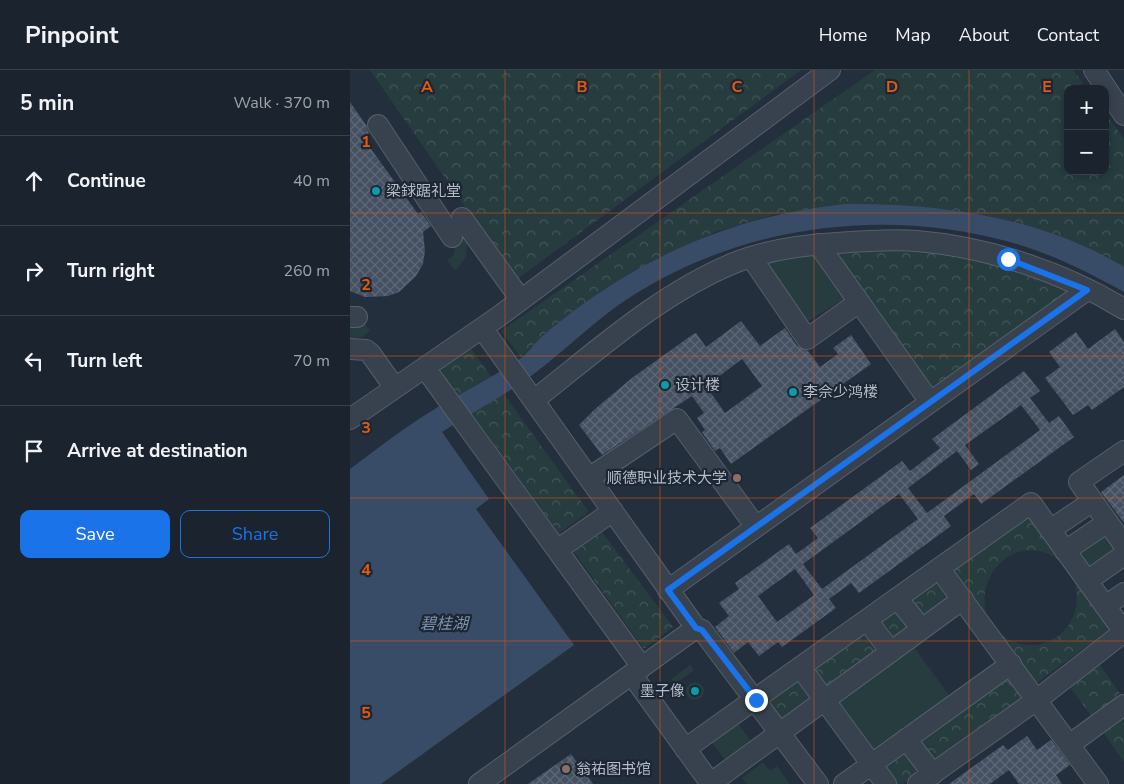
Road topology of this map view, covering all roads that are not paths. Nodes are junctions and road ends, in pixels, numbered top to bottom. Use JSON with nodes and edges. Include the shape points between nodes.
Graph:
{"nodes":[{"id":1,"x":830,"y":70,"type":"edge"},
{"id":2,"x":1094,"y":70,"type":"edge"},
{"id":3,"x":1118,"y":94,"type":"edge"},
{"id":4,"x":1124,"y":115,"type":"edge"},
{"id":5,"x":378,"y":125,"type":"dead end"},
{"id":6,"x":462,"y":218,"type":"dead end"},
{"id":7,"x":475,"y":235,"type":"junction"},
{"id":8,"x":818,"y":244,"type":"junction"},
{"id":9,"x":752,"y":257,"type":"junction"},
{"id":10,"x":1087,"y":290,"type":"junction"},
{"id":11,"x":521,"y":300,"type":"junction"},
{"id":12,"x":859,"y":302,"type":"junction"},
{"id":13,"x":1124,"y":310,"type":"edge"},
{"id":14,"x":482,"y":328,"type":"junction"},
{"id":15,"x":350,"y":349,"type":"edge"},
{"id":16,"x":425,"y":368,"type":"junction"},
{"id":17,"x":396,"y":388,"type":"junction"},
{"id":18,"x":534,"y":400,"type":"junction"},
{"id":19,"x":930,"y":402,"type":"junction"},
{"id":20,"x":350,"y":419,"type":"edge"},
{"id":21,"x":1124,"y":451,"type":"edge"},
{"id":22,"x":589,"y":478,"type":"junction"},
{"id":23,"x":1092,"y":501,"type":"junction"},
{"id":24,"x":613,"y":512,"type":"junction"},
{"id":25,"x":1108,"y":522,"type":"junction"},
{"id":26,"x":756,"y":527,"type":"junction"},
{"id":27,"x":1050,"y":530,"type":"junction"},
{"id":28,"x":1124,"y":545,"type":"edge"},
{"id":29,"x":557,"y":550,"type":"junction"},
{"id":30,"x":1065,"y":551,"type":"junction"},
{"id":31,"x":1124,"y":555,"type":"edge"},
{"id":32,"x":940,"y":568,"type":"junction"},
{"id":33,"x":1087,"y":581,"type":"junction"},
{"id":34,"x":668,"y":590,"type":"junction"},
{"id":35,"x":1124,"y":593,"type":"edge"},
{"id":36,"x":898,"y":598,"type":"junction"},
{"id":37,"x":962,"y":600,"type":"junction"},
{"id":38,"x":1105,"y":606,"type":"junction"},
{"id":39,"x":867,"y":620,"type":"junction"},
{"id":40,"x":696,"y":628,"type":"junction"},
{"id":41,"x":922,"y":629,"type":"junction"},
{"id":42,"x":1124,"y":632,"type":"edge"},
{"id":43,"x":891,"y":652,"type":"junction"},
{"id":44,"x":1010,"y":664,"type":"junction"},
{"id":45,"x":800,"y":668,"type":"junction"},
{"id":46,"x":637,"y":671,"type":"junction"},
{"id":47,"x":1038,"y":699,"type":"junction"},
{"id":48,"x":756,"y":700,"type":"junction"},
{"id":49,"x":825,"y":700,"type":"junction"},
{"id":50,"x":1124,"y":705,"type":"edge"},
{"id":51,"x":780,"y":733,"type":"junction"},
{"id":52,"x":906,"y":739,"type":"junction"},
{"id":53,"x":1069,"y":744,"type":"junction"},
{"id":54,"x":685,"y":749,"type":"junction"},
{"id":55,"x":872,"y":764,"type":"junction"},
{"id":56,"x":925,"y":779,"type":"edge"},
{"id":57,"x":479,"y":784,"type":"edge"},
{"id":58,"x":711,"y":784,"type":"edge"},
{"id":59,"x":818,"y":784,"type":"edge"},
{"id":60,"x":844,"y":784,"type":"edge"},
{"id":61,"x":886,"y":784,"type":"edge"},
{"id":62,"x":1098,"y":784,"type":"edge"}],
"edges":[{"from":1,"to":11,"type":"street"},
{"from":2,"to":3,"type":"street"},
{"from":3,"to":4,"type":"street"},
{"from":5,"to":7,"type":"street","via":[[450,244]]},
{"from":6,"to":7,"type":"street"},
{"from":7,"to":11,"type":"street"},
{"from":8,"to":9,"type":"street"},
{"from":8,"to":10,"type":"street","via":[[916,241],[963,248],[1008,259]]},
{"from":8,"to":12,"type":"street"},
{"from":9,"to":12,"type":"street","via":[[807,339]]},
{"from":9,"to":18,"type":"street","via":[[666,299]]},
{"from":10,"to":13,"type":"street"},
{"from":10,"to":19,"type":"street"},
{"from":11,"to":14,"type":"street"},
{"from":12,"to":19,"type":"street"},
{"from":14,"to":16,"type":"street"},
{"from":14,"to":18,"type":"street"},
{"from":15,"to":17,"type":"street","via":[[370,353]]},
{"from":16,"to":17,"type":"street"},
{"from":16,"to":29,"type":"street"},
{"from":17,"to":20,"type":"street"},
{"from":18,"to":22,"type":"street"},
{"from":19,"to":26,"type":"street"},
{"from":21,"to":23,"type":"street","via":[[1079,482]]},
{"from":22,"to":24,"type":"street"},
{"from":22,"to":26,"type":"street","via":[[677,419]]},
{"from":23,"to":25,"type":"street"},
{"from":23,"to":27,"type":"street"},
{"from":24,"to":29,"type":"street"},
{"from":24,"to":34,"type":"street"},
{"from":25,"to":28,"type":"street"},
{"from":25,"to":30,"type":"street"},
{"from":26,"to":34,"type":"street"},
{"from":27,"to":30,"type":"street"},
{"from":27,"to":32,"type":"street","via":[[1031,503]]},
{"from":29,"to":46,"type":"street"},
{"from":30,"to":33,"type":"street"},
{"from":31,"to":33,"type":"street"},
{"from":32,"to":36,"type":"street"},
{"from":32,"to":37,"type":"street"},
{"from":33,"to":38,"type":"street"},
{"from":34,"to":40,"type":"street"},
{"from":35,"to":38,"type":"street"},
{"from":36,"to":39,"type":"street"},
{"from":36,"to":41,"type":"street"},
{"from":37,"to":41,"type":"street"},
{"from":37,"to":44,"type":"street"},
{"from":38,"to":42,"type":"street"},
{"from":39,"to":43,"type":"street"},
{"from":39,"to":45,"type":"street"},
{"from":40,"to":46,"type":"street"},
{"from":40,"to":48,"type":"street","via":[[702,630]]},
{"from":41,"to":43,"type":"street"},
{"from":42,"to":47,"type":"street"},
{"from":43,"to":49,"type":"street"},
{"from":44,"to":47,"type":"street"},
{"from":44,"to":52,"type":"street"},
{"from":45,"to":48,"type":"street"},
{"from":45,"to":49,"type":"street"},
{"from":46,"to":54,"type":"street"},
{"from":46,"to":57,"type":"street"},
{"from":47,"to":53,"type":"street"},
{"from":47,"to":56,"type":"street"},
{"from":48,"to":51,"type":"street"},
{"from":48,"to":54,"type":"street"},
{"from":49,"to":51,"type":"street"},
{"from":49,"to":55,"type":"street"},
{"from":50,"to":53,"type":"street"},
{"from":51,"to":58,"type":"street"},
{"from":51,"to":59,"type":"street"},
{"from":52,"to":55,"type":"street"},
{"from":52,"to":56,"type":"street"},
{"from":53,"to":62,"type":"street"},
{"from":54,"to":58,"type":"street"},
{"from":55,"to":60,"type":"street"},
{"from":55,"to":61,"type":"street"}]}
